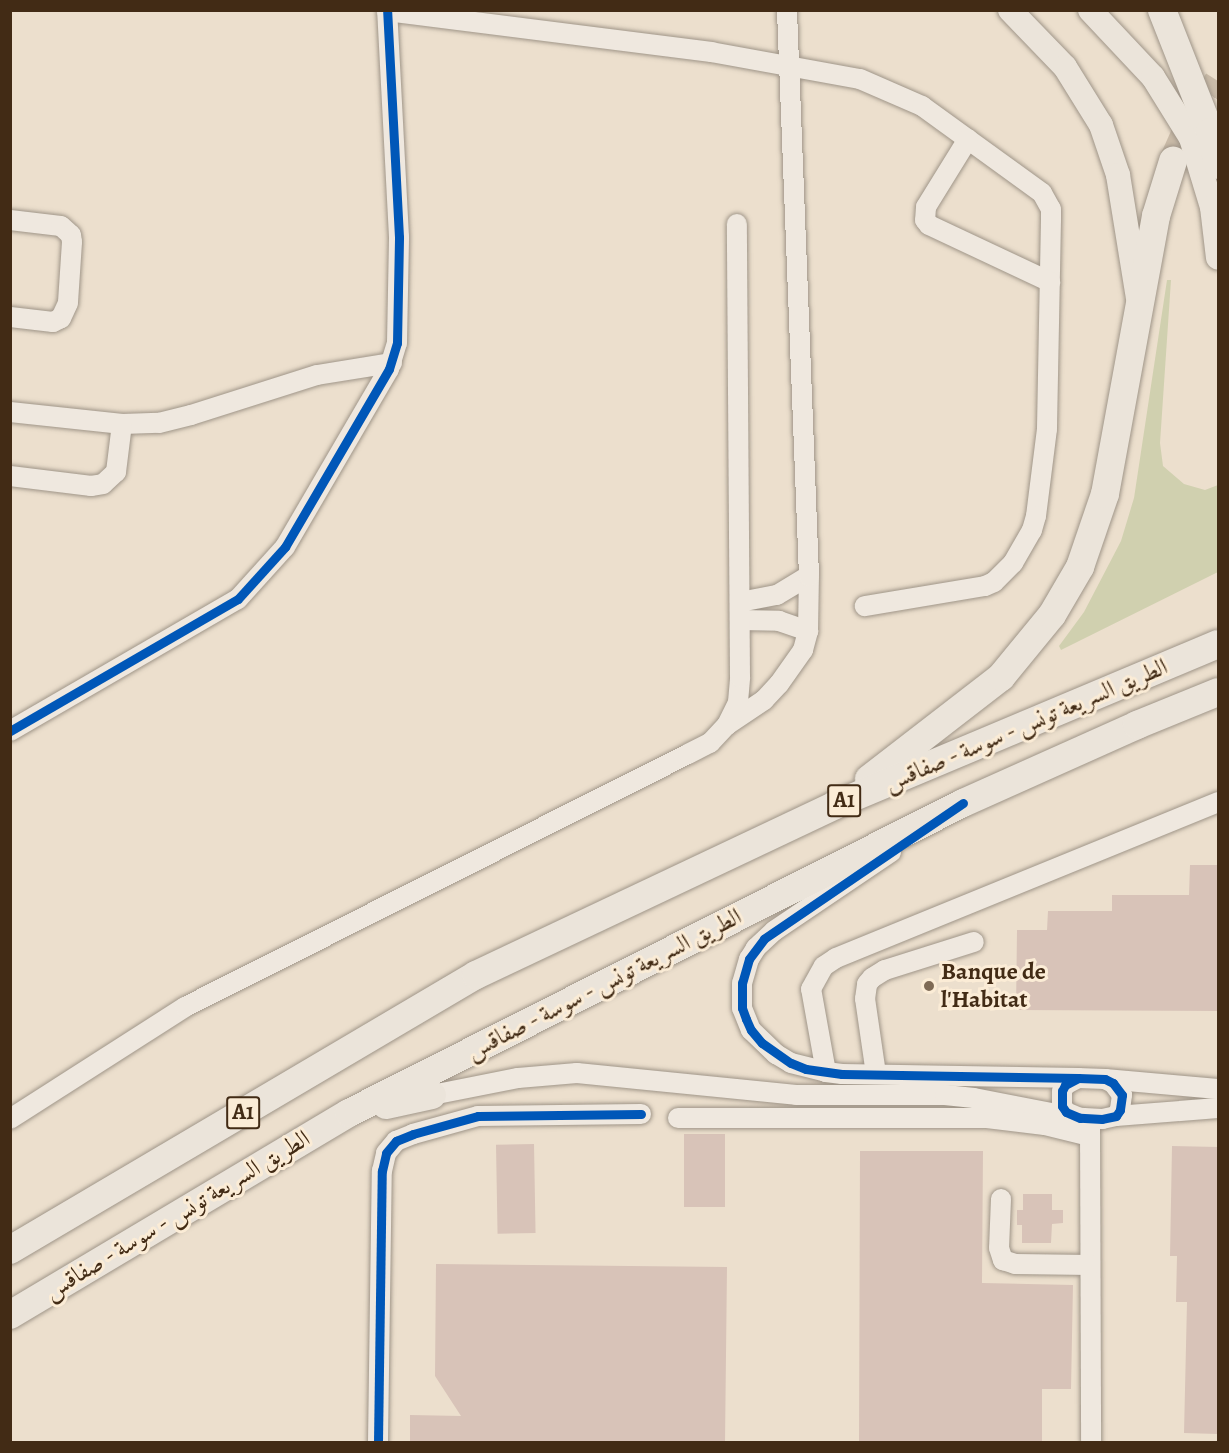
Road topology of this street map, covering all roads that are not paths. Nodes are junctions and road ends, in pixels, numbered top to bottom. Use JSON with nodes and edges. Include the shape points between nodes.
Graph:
{"nodes":[{"id":1,"x":787,"y":10,"type":"edge"},
{"id":2,"x":1010,"y":10,"type":"edge"},
{"id":3,"x":1090,"y":10,"type":"edge"},
{"id":4,"x":1162,"y":10,"type":"edge"},
{"id":5,"x":1170,"y":10,"type":"edge"},
{"id":6,"x":387,"y":11,"type":"edge"},
{"id":7,"x":791,"y":66,"type":"junction"},
{"id":8,"x":1218,"y":98,"type":"edge"},
{"id":9,"x":968,"y":139,"type":"junction"},
{"id":10,"x":1173,"y":161,"type":"tunnel mouth"},
{"id":11,"x":1218,"y":165,"type":"edge"},
{"id":12,"x":10,"y":220,"type":"edge"},
{"id":13,"x":737,"y":224,"type":"dead end"},
{"id":14,"x":1218,"y":258,"type":"edge"},
{"id":15,"x":1050,"y":282,"type":"junction"},
{"id":16,"x":1139,"y":306,"type":"junction"},
{"id":17,"x":10,"y":317,"type":"edge"},
{"id":18,"x":392,"y":363,"type":"junction"},
{"id":19,"x":10,"y":412,"type":"edge"},
{"id":20,"x":122,"y":424,"type":"junction"},
{"id":21,"x":10,"y":476,"type":"edge"},
{"id":22,"x":809,"y":576,"type":"junction"},
{"id":23,"x":865,"y":606,"type":"dead end"},
{"id":24,"x":740,"y":611,"type":"junction"},
{"id":25,"x":808,"y":631,"type":"junction"},
{"id":26,"x":1218,"y":644,"type":"edge"},
{"id":27,"x":1218,"y":692,"type":"edge"},
{"id":28,"x":728,"y":725,"type":"junction"},
{"id":29,"x":10,"y":731,"type":"edge"},
{"id":30,"x":1218,"y":802,"type":"edge"},
{"id":31,"x":963,"y":803,"type":"junction"},
{"id":32,"x":834,"y":805,"type":"junction"},
{"id":33,"x":974,"y":942,"type":"dead end"},
{"id":34,"x":826,"y":1072,"type":"junction"},
{"id":35,"x":876,"y":1074,"type":"junction"},
{"id":36,"x":1078,"y":1077,"type":"junction"},
{"id":37,"x":1105,"y":1079,"type":"junction"},
{"id":38,"x":1218,"y":1089,"type":"edge"},
{"id":39,"x":432,"y":1095,"type":"joint"},
{"id":40,"x":796,"y":1095,"type":"junction"},
{"id":41,"x":1218,"y":1108,"type":"edge"},
{"id":42,"x":349,"y":1113,"type":"junction"},
{"id":43,"x":641,"y":1114,"type":"dead end"},
{"id":44,"x":1116,"y":1116,"type":"junction"},
{"id":45,"x":678,"y":1118,"type":"dead end"},
{"id":46,"x":10,"y":1119,"type":"edge"},
{"id":47,"x":795,"y":1119,"type":"junction"},
{"id":48,"x":1084,"y":1124,"type":"junction"},
{"id":49,"x":1001,"y":1198,"type":"dead end"},
{"id":50,"x":10,"y":1250,"type":"edge"},
{"id":51,"x":1090,"y":1265,"type":"junction"},
{"id":52,"x":10,"y":1315,"type":"edge"},
{"id":53,"x":378,"y":1443,"type":"edge"},
{"id":54,"x":1091,"y":1443,"type":"edge"}],
"edges":[{"from":1,"to":7,"type":"street"},
{"from":2,"to":16,"type":"main road","via":[[1065,67],[1101,126],[1118,175]]},
{"from":3,"to":14,"type":"main road","via":[[1153,77],[1191,138],[1210,196]]},
{"from":4,"to":11,"type":"highway","via":[[1210,132]]},
{"from":5,"to":8,"type":"highway"},
{"from":6,"to":7,"type":"street","via":[[689,49]]},
{"from":6,"to":18,"type":"street","via":[[399,237],[397,343]]},
{"from":7,"to":9,"type":"street","via":[[860,79],[892,91]]},
{"from":7,"to":22,"type":"street"},
{"from":9,"to":15,"type":"street","via":[[1047,200],[1051,219]]},
{"from":9,"to":15,"type":"street","via":[[926,207],[925,220]]},
{"from":10,"to":16,"type":"highway","via":[[1156,216]]},
{"from":12,"to":17,"type":"street","via":[[61,226],[72,242],[68,303],[61,318],[53,322]]},
{"from":13,"to":24,"type":"street"},
{"from":15,"to":23,"type":"street","via":[[1045,456],[1036,516],[1026,543],[1003,574],[985,586]]},
{"from":16,"to":32,"type":"highway","via":[[1105,494],[1090,543],[1062,599],[1019,658],[992,685]]},
{"from":18,"to":20,"type":"street","via":[[317,375],[191,416],[159,423]]},
{"from":18,"to":29,"type":"street","via":[[285,548],[238,599]]},
{"from":19,"to":20,"type":"street"},
{"from":20,"to":21,"type":"street","via":[[116,472],[103,484],[91,486]]},
{"from":22,"to":24,"type":"street"},
{"from":22,"to":25,"type":"street"},
{"from":24,"to":25,"type":"street"},
{"from":24,"to":28,"type":"street","via":[[738,702]]},
{"from":25,"to":28,"type":"street","via":[[803,650],[779,684]]},
{"from":26,"to":32,"type":"highway","name":"الطريق السريعة تونس - سوسة - صفاقس","number":"A1"},
{"from":27,"to":31,"type":"highway","name":"الطريق السريعة تونس - سوسة - صفاقس","number":"A1"},
{"from":28,"to":46,"type":"street","via":[[710,743],[185,1007]]},
{"from":30,"to":34,"type":"street","via":[[824,966],[812,989]]},
{"from":31,"to":34,"type":"street","via":[[774,931],[749,959],[741,996],[751,1030],[769,1049],[791,1063]]},
{"from":31,"to":42,"type":"highway","name":"الطريق السريعة تونس - سوسة - صفاقس","number":"A1"},
{"from":32,"to":50,"type":"highway","name":"الطريق السريعة تونس - سوسة - صفاقس","number":"A1","via":[[476,975]]},
{"from":33,"to":35,"type":"street","via":[[885,970],[867,984],[864,999]]},
{"from":34,"to":35,"type":"street"},
{"from":35,"to":36,"type":"street"},
{"from":36,"to":37,"type":"street"},
{"from":36,"to":48,"type":"street","via":[[1065,1085],[1060,1099],[1062,1106]]},
{"from":37,"to":38,"type":"street"},
{"from":37,"to":44,"type":"street","via":[[1122,1095]]},
{"from":39,"to":40,"type":"street","via":[[518,1078],[577,1073]]},
{"from":39,"to":42,"type":"highway"},
{"from":40,"to":47,"type":"street"},
{"from":40,"to":48,"type":"street","via":[[945,1095],[996,1100]]},
{"from":41,"to":44,"type":"street"},
{"from":42,"to":52,"type":"highway","name":"الطريق السريعة تونس - سوسة - صفاقس","number":"A1"},
{"from":43,"to":53,"type":"street","via":[[478,1116],[413,1134],[396,1141],[386,1152],[382,1171]]},
{"from":44,"to":48,"type":"street"},
{"from":45,"to":47,"type":"street"},
{"from":47,"to":48,"type":"street","via":[[987,1118],[1045,1125]]},
{"from":48,"to":51,"type":"street"},
{"from":49,"to":51,"type":"street","via":[[999,1248],[1003,1260],[1015,1264]]},
{"from":51,"to":54,"type":"street"}]}
